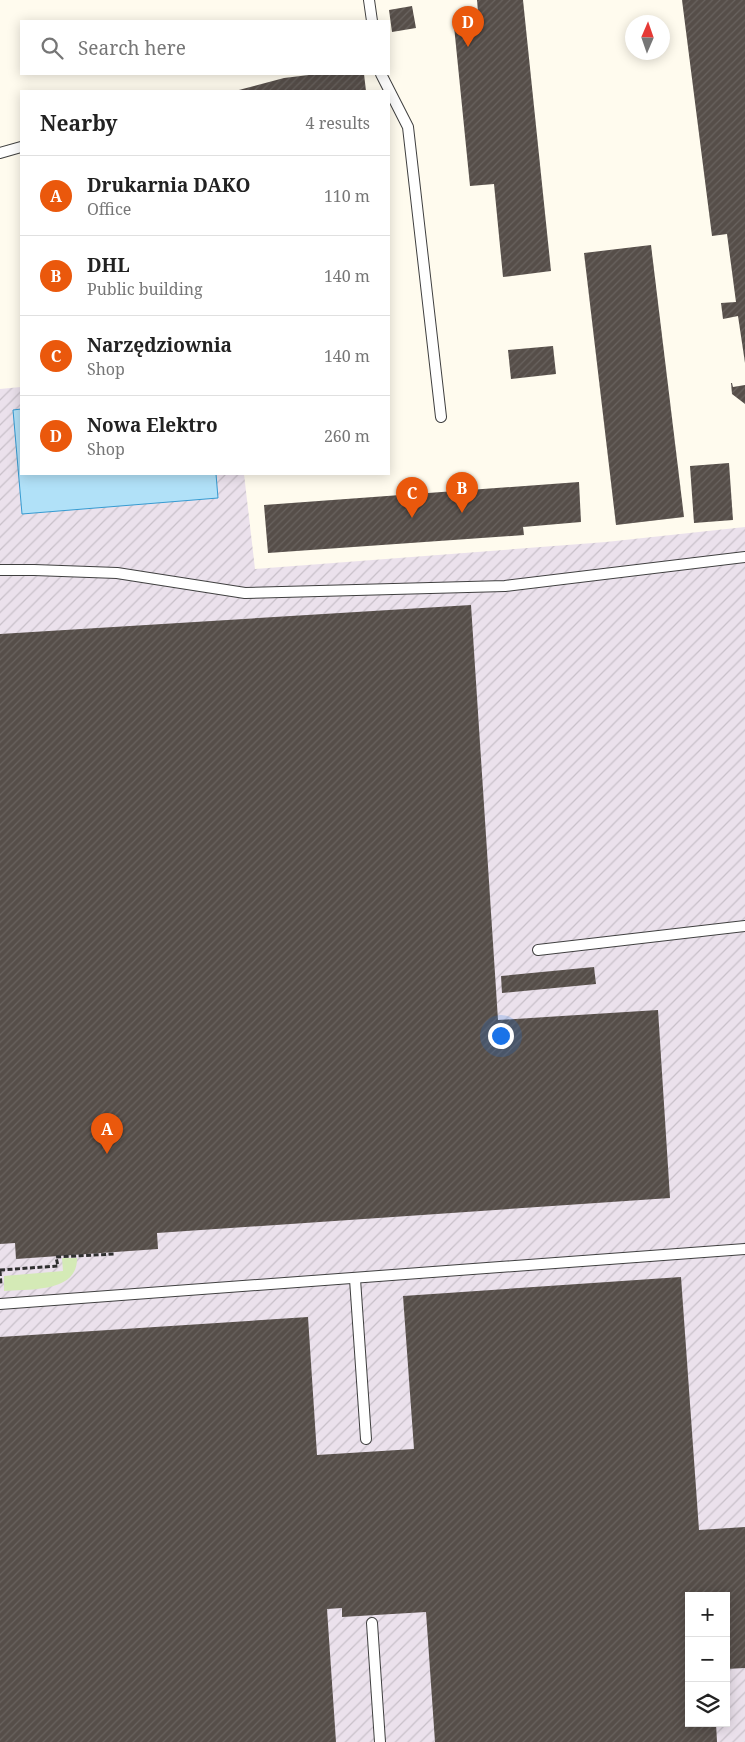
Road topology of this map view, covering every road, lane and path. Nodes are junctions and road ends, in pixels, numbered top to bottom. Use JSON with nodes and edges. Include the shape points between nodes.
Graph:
{"nodes":[{"id":1,"x":369,"y":0,"type":"edge"},
{"id":2,"x":372,"y":20,"type":"edge"},
{"id":3,"x":382,"y":75,"type":"edge"},
{"id":4,"x":389,"y":90,"type":"edge"},
{"id":5,"x":390,"y":92,"type":"edge"},
{"id":6,"x":20,"y":146,"type":"edge"},
{"id":7,"x":0,"y":153,"type":"edge"},
{"id":8,"x":441,"y":417,"type":"dead end"},
{"id":9,"x":745,"y":557,"type":"edge"},
{"id":10,"x":0,"y":570,"type":"edge"},
{"id":11,"x":745,"y":926,"type":"edge"},
{"id":12,"x":538,"y":950,"type":"dead end"},
{"id":13,"x":745,"y":1250,"type":"edge"},
{"id":14,"x":115,"y":1254,"type":"dead end"},
{"id":15,"x":0,"y":1270,"type":"edge"},
{"id":16,"x":355,"y":1279,"type":"junction"},
{"id":17,"x":0,"y":1304,"type":"edge"},
{"id":18,"x":366,"y":1439,"type":"dead end"},
{"id":19,"x":372,"y":1623,"type":"dead end"},
{"id":20,"x":380,"y":1742,"type":"edge"}],
"edges":[{"from":1,"to":2,"type":"lane"},
{"from":3,"to":4,"type":"lane"},
{"from":5,"to":8,"type":"lane","via":[[408,127]]},
{"from":6,"to":7,"type":"lane"},
{"from":9,"to":10,"type":"lane","via":[[505,586],[245,592],[117,572]]},
{"from":11,"to":12,"type":"lane"},
{"from":13,"to":16,"type":"lane"},
{"from":14,"to":15,"type":"path","via":[[56,1257],[58,1266]]},
{"from":16,"to":17,"type":"lane"},
{"from":16,"to":18,"type":"lane"},
{"from":19,"to":20,"type":"lane"}]}
